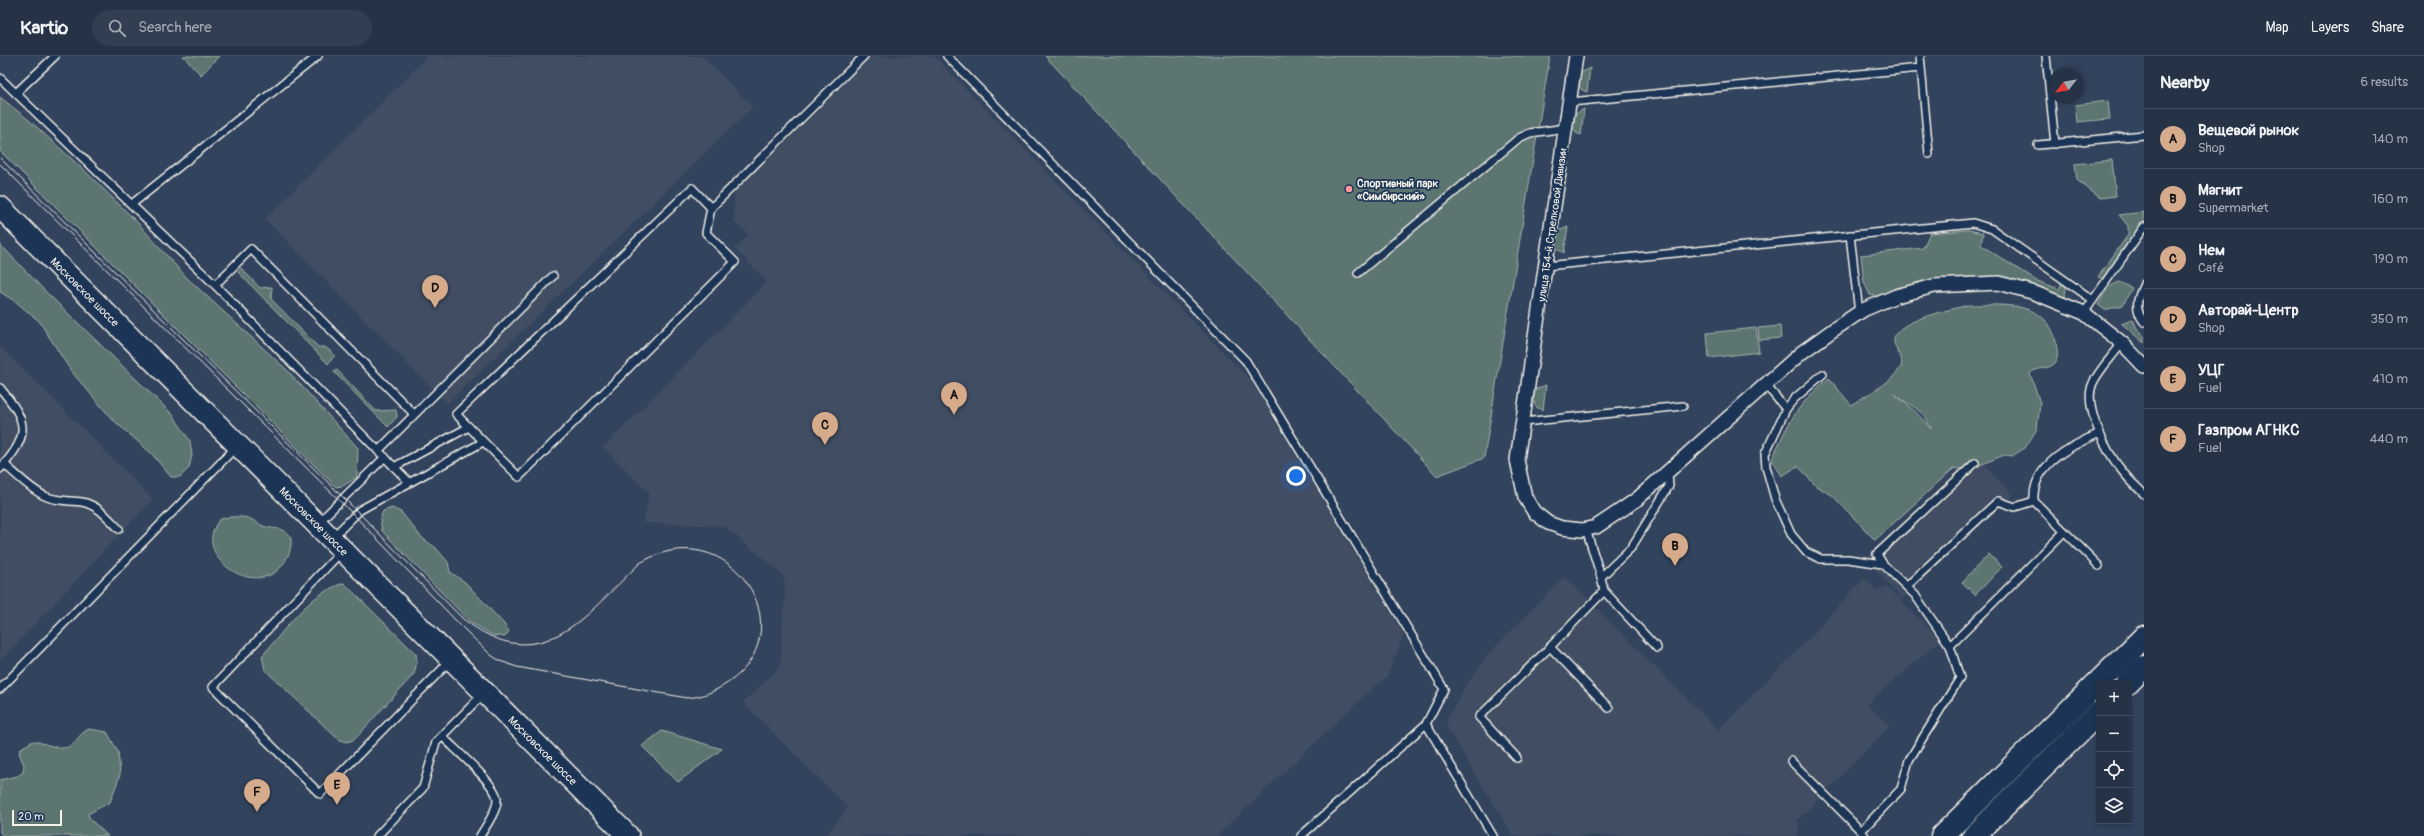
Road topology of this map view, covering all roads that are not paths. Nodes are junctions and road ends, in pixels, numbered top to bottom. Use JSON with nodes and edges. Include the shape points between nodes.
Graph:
{"nodes":[{"id":1,"x":55,"y":56,"type":"edge"},
{"id":2,"x":318,"y":56,"type":"edge"},
{"id":3,"x":864,"y":56,"type":"edge"},
{"id":4,"x":947,"y":56,"type":"edge"},
{"id":5,"x":1576,"y":56,"type":"edge"},
{"id":6,"x":1920,"y":56,"type":"edge"},
{"id":7,"x":2046,"y":56,"type":"edge"},
{"id":8,"x":1921,"y":68,"type":"junction"},
{"id":9,"x":0,"y":78,"type":"edge"},
{"id":10,"x":16,"y":93,"type":"junction"},
{"id":11,"x":1570,"y":102,"type":"junction"},
{"id":12,"x":1566,"y":128,"type":"junction"},
{"id":13,"x":2144,"y":134,"type":"edge"},
{"id":14,"x":2055,"y":144,"type":"junction"},
{"id":15,"x":2038,"y":145,"type":"dead end"},
{"id":16,"x":1929,"y":154,"type":"dead end"},
{"id":17,"x":132,"y":204,"type":"junction"},
{"id":18,"x":0,"y":207,"type":"edge"},
{"id":19,"x":711,"y":208,"type":"junction"},
{"id":20,"x":2144,"y":227,"type":"edge"},
{"id":21,"x":1850,"y":235,"type":"junction"},
{"id":22,"x":1546,"y":266,"type":"junction"},
{"id":23,"x":1358,"y":273,"type":"dead end"},
{"id":24,"x":553,"y":276,"type":"dead end"},
{"id":25,"x":2144,"y":284,"type":"edge"},
{"id":26,"x":215,"y":285,"type":"junction"},
{"id":27,"x":2093,"y":300,"type":"junction"},
{"id":28,"x":1859,"y":313,"type":"junction"},
{"id":29,"x":2084,"y":313,"type":"junction"},
{"id":30,"x":2144,"y":322,"type":"edge"},
{"id":31,"x":2122,"y":343,"type":"junction"},
{"id":32,"x":2144,"y":366,"type":"edge"},
{"id":33,"x":1823,"y":374,"type":"dead end"},
{"id":34,"x":1765,"y":384,"type":"junction"},
{"id":35,"x":0,"y":388,"type":"edge"},
{"id":36,"x":1683,"y":406,"type":"dead end"},
{"id":37,"x":1786,"y":409,"type":"junction"},
{"id":38,"x":414,"y":414,"type":"junction"},
{"id":39,"x":1523,"y":422,"type":"junction"},
{"id":40,"x":469,"y":427,"type":"junction"},
{"id":41,"x":2100,"y":433,"type":"junction"},
{"id":42,"x":483,"y":442,"type":"junction"},
{"id":43,"x":237,"y":446,"type":"junction"},
{"id":44,"x":378,"y":451,"type":"junction"},
{"id":45,"x":385,"y":457,"type":"junction"},
{"id":46,"x":1975,"y":463,"type":"dead end"},
{"id":47,"x":2,"y":466,"type":"edge"},
{"id":48,"x":394,"y":467,"type":"junction"},
{"id":49,"x":1668,"y":474,"type":"junction"},
{"id":50,"x":409,"y":482,"type":"junction"},
{"id":51,"x":2144,"y":494,"type":"edge"},
{"id":52,"x":2034,"y":501,"type":"junction"},
{"id":53,"x":318,"y":523,"type":"junction"},
{"id":54,"x":119,"y":529,"type":"dead end"},
{"id":55,"x":1586,"y":529,"type":"junction"},
{"id":56,"x":2064,"y":532,"type":"junction"},
{"id":57,"x":338,"y":544,"type":"junction"},
{"id":58,"x":1883,"y":564,"type":"junction"},
{"id":59,"x":2099,"y":566,"type":"dead end"},
{"id":60,"x":1601,"y":577,"type":"junction"},
{"id":61,"x":1907,"y":586,"type":"junction"},
{"id":62,"x":1604,"y":591,"type":"junction"},
{"id":63,"x":2144,"y":637,"type":"edge"},
{"id":64,"x":1950,"y":646,"type":"junction"},
{"id":65,"x":1550,"y":647,"type":"junction"},
{"id":66,"x":1657,"y":648,"type":"dead end"},
{"id":67,"x":453,"y":658,"type":"junction"},
{"id":68,"x":2144,"y":667,"type":"edge"},
{"id":69,"x":2131,"y":680,"type":"edge"},
{"id":70,"x":0,"y":689,"type":"edge"},
{"id":71,"x":485,"y":692,"type":"junction"},
{"id":72,"x":1609,"y":708,"type":"dead end"},
{"id":73,"x":2096,"y":715,"type":"edge"},
{"id":74,"x":1426,"y":724,"type":"junction"},
{"id":75,"x":442,"y":736,"type":"junction"},
{"id":76,"x":1518,"y":758,"type":"dead end"},
{"id":77,"x":1791,"y":761,"type":"dead end"},
{"id":78,"x":1863,"y":834,"type":"edge"},
{"id":79,"x":377,"y":836,"type":"edge"},
{"id":80,"x":480,"y":836,"type":"edge"},
{"id":81,"x":628,"y":836,"type":"edge"},
{"id":82,"x":1300,"y":836,"type":"edge"},
{"id":83,"x":1493,"y":836,"type":"edge"},
{"id":84,"x":1942,"y":836,"type":"edge"},
{"id":85,"x":1974,"y":836,"type":"edge"}],
"edges":[{"from":1,"to":10,"type":"lane"},
{"from":2,"to":17,"type":"lane"},
{"from":3,"to":19,"type":"lane"},
{"from":4,"to":74,"type":"lane","via":[[1246,361],[1444,689]]},
{"from":5,"to":11,"type":"street","name":"улица 154-й Стрелковой Дивизии"},
{"from":6,"to":8,"type":"lane"},
{"from":7,"to":14,"type":"lane"},
{"from":8,"to":11,"type":"lane"},
{"from":8,"to":16,"type":"lane"},
{"from":9,"to":10,"type":"lane"},
{"from":10,"to":17,"type":"lane"},
{"from":11,"to":12,"type":"street","name":"улица 154-й Стрелковой Дивизии"},
{"from":12,"to":22,"type":"street","name":"улица 154-й Стрелковой Дивизии"},
{"from":12,"to":23,"type":"lane","via":[[1530,133],[1519,138]]},
{"from":13,"to":14,"type":"lane"},
{"from":14,"to":15,"type":"lane"},
{"from":17,"to":26,"type":"lane"},
{"from":18,"to":43,"type":"main road","name":"Московское шоссе"},
{"from":19,"to":40,"type":"lane","via":[[692,188],[456,414]]},
{"from":19,"to":42,"type":"lane","via":[[706,233],[734,262],[519,477]]},
{"from":20,"to":27,"type":"lane"},
{"from":21,"to":22,"type":"lane"},
{"from":21,"to":27,"type":"lane","via":[[1980,224],[1992,229]]},
{"from":21,"to":28,"type":"lane"},
{"from":22,"to":39,"type":"street","name":"улица 154-й Стрелковой Дивизии"},
{"from":24,"to":38,"type":"lane"},
{"from":25,"to":30,"type":"lane","via":[[2136,306]]},
{"from":26,"to":38,"type":"lane","via":[[251,249]]},
{"from":26,"to":44,"type":"lane"},
{"from":27,"to":29,"type":"lane"},
{"from":28,"to":29,"type":"street","via":[[1896,296],[1934,286],[1999,283],[2035,293]]},
{"from":28,"to":34,"type":"street","via":[[1801,353]]},
{"from":29,"to":31,"type":"street"},
{"from":31,"to":32,"type":"street"},
{"from":31,"to":41,"type":"lane","via":[[2093,383],[2089,397]]},
{"from":33,"to":37,"type":"lane"},
{"from":34,"to":37,"type":"lane"},
{"from":34,"to":49,"type":"street"},
{"from":35,"to":47,"type":"lane","via":[[22,418],[23,431],[18,444]]},
{"from":36,"to":39,"type":"lane"},
{"from":37,"to":58,"type":"lane","via":[[1765,454],[1775,499],[1791,534],[1806,552],[1821,560],[1848,559]]},
{"from":38,"to":44,"type":"lane"},
{"from":39,"to":55,"type":"street","name":"улица 154-й Стрелковой Дивизии","via":[[1517,460],[1525,497],[1534,512],[1548,523],[1562,528]]},
{"from":40,"to":42,"type":"lane"},
{"from":40,"to":48,"type":"lane"},
{"from":41,"to":51,"type":"lane","via":[[2122,472]]},
{"from":41,"to":52,"type":"lane","via":[[2071,446],[2053,461],[2037,479],[2033,491]]},
{"from":42,"to":50,"type":"lane"},
{"from":43,"to":53,"type":"main road","name":"Московское шоссе"},
{"from":43,"to":70,"type":"lane"},
{"from":44,"to":45,"type":"lane"},
{"from":45,"to":48,"type":"lane"},
{"from":45,"to":53,"type":"lane"},
{"from":46,"to":58,"type":"lane","via":[[1877,554]]},
{"from":47,"to":54,"type":"lane","via":[[46,497],[92,505]]},
{"from":48,"to":50,"type":"lane"},
{"from":49,"to":55,"type":"street","via":[[1608,521]]},
{"from":49,"to":60,"type":"lane","via":[[1669,486],[1630,548]]},
{"from":50,"to":57,"type":"lane","via":[[360,510]]},
{"from":52,"to":56,"type":"lane"},
{"from":52,"to":61,"type":"lane","via":[[2015,507],[1998,501]]},
{"from":53,"to":57,"type":"main road","name":"Московское шоссе"},
{"from":55,"to":60,"type":"lane"},
{"from":56,"to":59,"type":"lane"},
{"from":56,"to":64,"type":"lane"},
{"from":57,"to":67,"type":"main road","name":"Московское шоссе"},
{"from":57,"to":67,"type":"lane","via":[[213,687],[320,794]]},
{"from":58,"to":61,"type":"lane"},
{"from":60,"to":62,"type":"lane"},
{"from":61,"to":64,"type":"lane"},
{"from":62,"to":65,"type":"lane"},
{"from":62,"to":66,"type":"lane"},
{"from":63,"to":84,"type":"highway"},
{"from":64,"to":78,"type":"lane","via":[[1960,678],[1909,760],[1901,789]]},
{"from":65,"to":72,"type":"lane"},
{"from":65,"to":76,"type":"lane","via":[[1479,717]]},
{"from":67,"to":71,"type":"main road","name":"Московское шоссе"},
{"from":68,"to":69,"type":"highway"},
{"from":71,"to":75,"type":"lane"},
{"from":71,"to":81,"type":"main road","name":"Московское шоссе"},
{"from":73,"to":85,"type":"highway"},
{"from":74,"to":82,"type":"lane"},
{"from":74,"to":83,"type":"lane"},
{"from":75,"to":79,"type":"lane","via":[[436,742],[423,788]]},
{"from":75,"to":80,"type":"lane","via":[[489,783],[496,794],[496,806]]},
{"from":77,"to":78,"type":"lane"}]}
